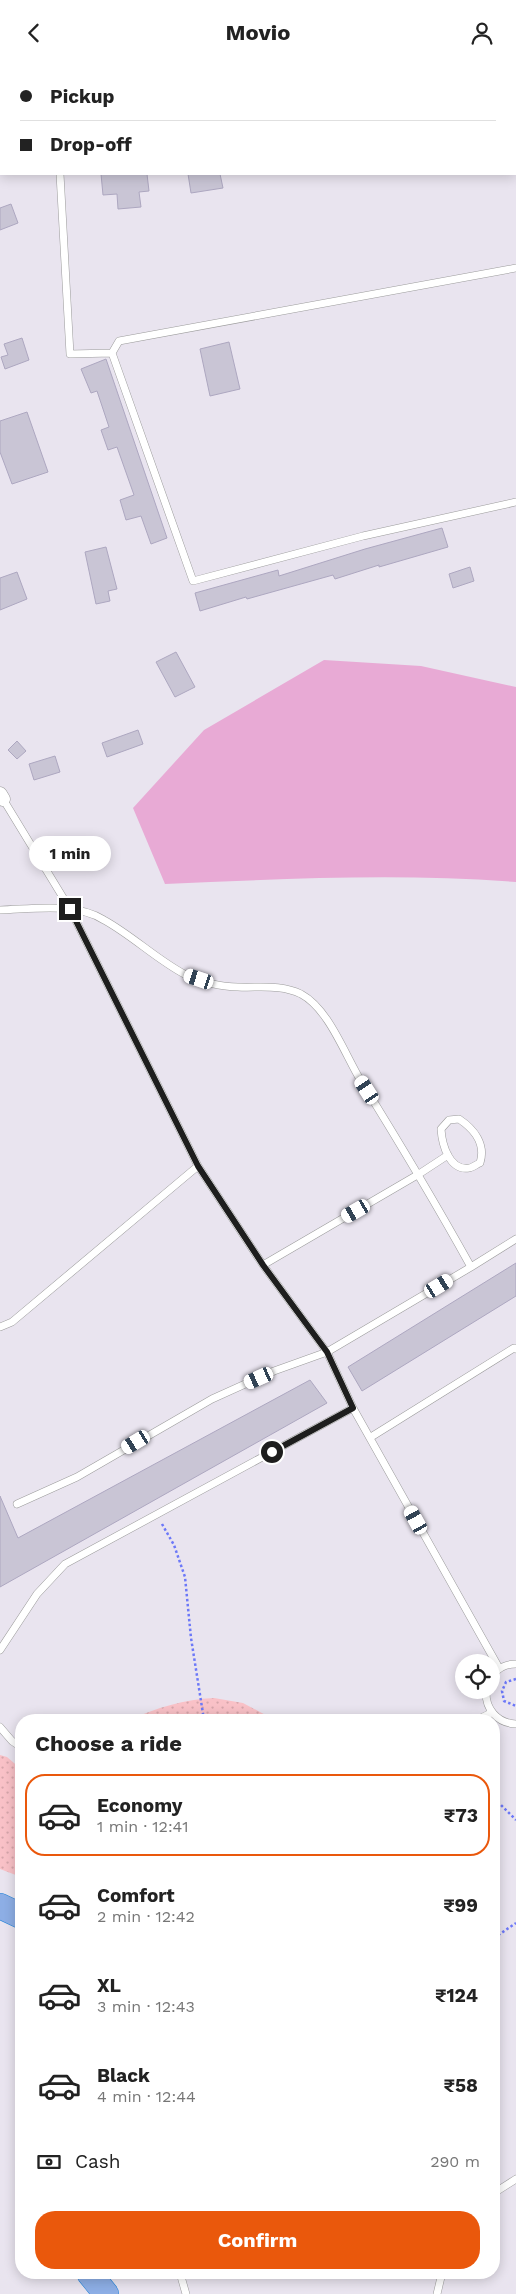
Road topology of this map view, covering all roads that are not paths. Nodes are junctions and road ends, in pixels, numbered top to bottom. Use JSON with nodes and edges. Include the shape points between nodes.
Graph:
{"nodes":[{"id":1,"x":60,"y":175,"type":"edge"},
{"id":2,"x":516,"y":268,"type":"edge"},
{"id":3,"x":112,"y":353,"type":"junction"},
{"id":4,"x":516,"y":501,"type":"edge"},
{"id":5,"x":2,"y":797,"type":"edge"},
{"id":6,"x":70,"y":909,"type":"junction"},
{"id":7,"x":0,"y":910,"type":"edge"},
{"id":8,"x":448,"y":1155,"type":"junction"},
{"id":9,"x":198,"y":1166,"type":"junction"},
{"id":10,"x":419,"y":1175,"type":"junction"},
{"id":11,"x":516,"y":1239,"type":"edge"},
{"id":12,"x":263,"y":1265,"type":"junction"},
{"id":13,"x":471,"y":1267,"type":"junction"},
{"id":14,"x":0,"y":1327,"type":"edge"},
{"id":15,"x":516,"y":1349,"type":"edge"},
{"id":16,"x":327,"y":1352,"type":"junction"},
{"id":17,"x":353,"y":1408,"type":"junction"},
{"id":18,"x":370,"y":1437,"type":"junction"},
{"id":19,"x":17,"y":1504,"type":"dead end"},
{"id":20,"x":0,"y":1650,"type":"edge"},
{"id":21,"x":491,"y":1654,"type":"edge"},
{"id":22,"x":516,"y":1664,"type":"edge"},
{"id":23,"x":500,"y":1668,"type":"edge"},
{"id":24,"x":485,"y":1699,"type":"edge"},
{"id":25,"x":491,"y":1713,"type":"edge"},
{"id":26,"x":500,"y":1719,"type":"edge"},
{"id":27,"x":516,"y":1723,"type":"edge"},
{"id":28,"x":0,"y":1727,"type":"edge"},
{"id":29,"x":15,"y":1743,"type":"edge"},
{"id":30,"x":0,"y":1906,"type":"edge"},
{"id":31,"x":15,"y":1913,"type":"edge"},
{"id":32,"x":516,"y":2179,"type":"edge"},
{"id":33,"x":500,"y":2189,"type":"edge"},
{"id":34,"x":94,"y":2279,"type":"edge"},
{"id":35,"x":182,"y":2279,"type":"edge"},
{"id":36,"x":440,"y":2279,"type":"edge"},
{"id":37,"x":106,"y":2294,"type":"edge"},
{"id":38,"x":186,"y":2294,"type":"edge"},
{"id":39,"x":436,"y":2294,"type":"edge"}],
"edges":[{"from":1,"to":3,"type":"lane","via":[[70,354]]},
{"from":2,"to":3,"type":"lane","via":[[119,341]]},
{"from":3,"to":4,"type":"lane","via":[[193,581],[362,536]]},
{"from":5,"to":6,"type":"lane"},
{"from":6,"to":7,"type":"lane"},
{"from":6,"to":9,"type":"lane"},
{"from":6,"to":10,"type":"lane","via":[[103,919],[186,975],[211,983],[275,987],[301,994],[319,1010],[335,1034]]},
{"from":8,"to":8,"type":"lane","via":[[442,1144],[441,1129],[449,1120],[459,1119],[470,1126],[478,1140],[483,1153],[480,1163],[469,1168],[458,1166]]},
{"from":8,"to":10,"type":"lane"},
{"from":9,"to":12,"type":"lane"},
{"from":9,"to":14,"type":"lane","via":[[12,1322]]},
{"from":10,"to":12,"type":"lane"},
{"from":10,"to":13,"type":"lane"},
{"from":11,"to":13,"type":"lane"},
{"from":12,"to":16,"type":"lane"},
{"from":13,"to":16,"type":"lane"},
{"from":15,"to":18,"type":"lane","via":[[514,1347]]},
{"from":16,"to":17,"type":"lane"},
{"from":16,"to":19,"type":"lane","via":[[212,1399],[77,1477]]},
{"from":17,"to":18,"type":"lane"},
{"from":17,"to":20,"type":"lane","via":[[65,1564],[23,1614]]},
{"from":18,"to":21,"type":"lane"},
{"from":22,"to":23,"type":"lane"},
{"from":24,"to":25,"type":"lane"},
{"from":26,"to":27,"type":"lane"},
{"from":28,"to":29,"type":"lane"},
{"from":30,"to":31,"type":"highway"},
{"from":32,"to":33,"type":"lane"},
{"from":34,"to":37,"type":"highway"},
{"from":35,"to":38,"type":"lane"},
{"from":36,"to":39,"type":"lane"}]}
